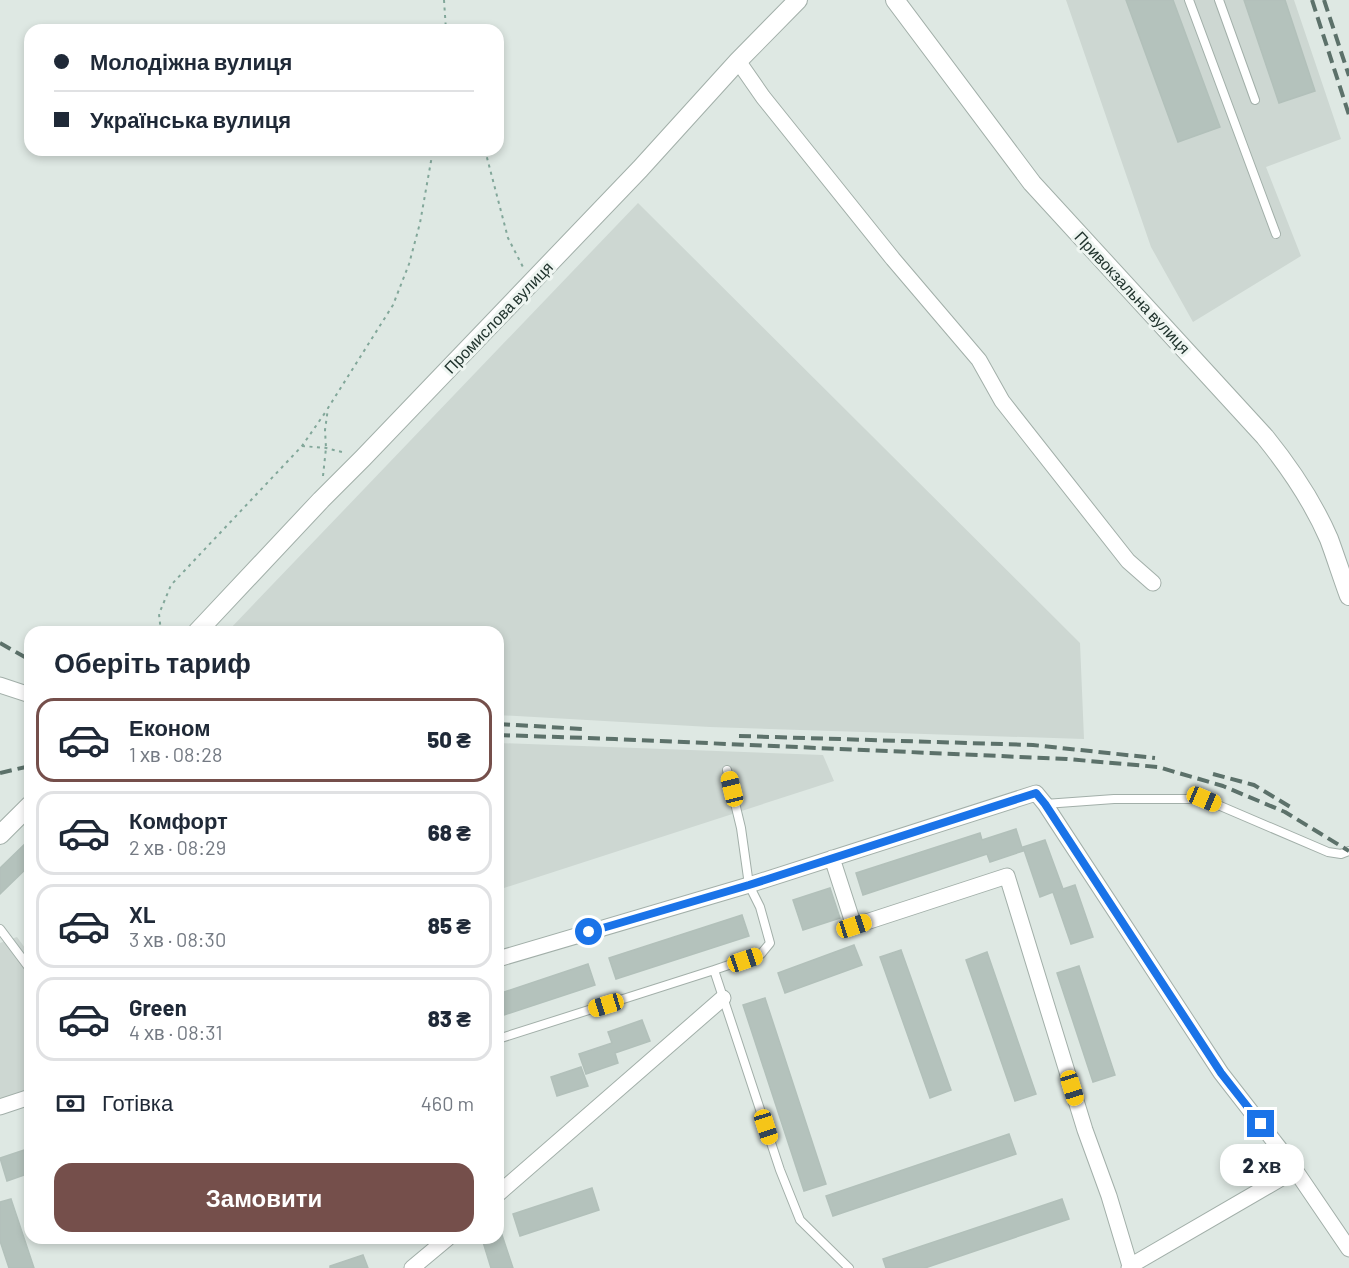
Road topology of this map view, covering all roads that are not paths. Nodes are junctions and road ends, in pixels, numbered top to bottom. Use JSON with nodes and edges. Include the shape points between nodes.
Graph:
{"nodes":[{"id":1,"x":798,"y":0,"type":"edge"},
{"id":2,"x":895,"y":0,"type":"edge"},
{"id":3,"x":1189,"y":0,"type":"edge"},
{"id":4,"x":1219,"y":0,"type":"edge"},
{"id":5,"x":738,"y":61,"type":"junction"},
{"id":6,"x":1255,"y":100,"type":"dead end"},
{"id":7,"x":1276,"y":234,"type":"dead end"},
{"id":8,"x":1153,"y":583,"type":"dead end"},
{"id":9,"x":1349,"y":596,"type":"edge"},
{"id":10,"x":203,"y":626,"type":"edge"},
{"id":11,"x":0,"y":685,"type":"edge"},
{"id":12,"x":24,"y":693,"type":"edge"},
{"id":13,"x":727,"y":770,"type":"dead end"},
{"id":14,"x":1045,"y":804,"type":"junction"},
{"id":15,"x":24,"y":811,"type":"edge"},
{"id":16,"x":0,"y":835,"type":"edge"},
{"id":17,"x":1349,"y":851,"type":"edge"},
{"id":18,"x":832,"y":858,"type":"junction"},
{"id":19,"x":749,"y":885,"type":"junction"},
{"id":20,"x":0,"y":928,"type":"edge"},
{"id":21,"x":504,"y":956,"type":"edge"},
{"id":22,"x":24,"y":961,"type":"edge"},
{"id":23,"x":714,"y":970,"type":"junction"},
{"id":24,"x":723,"y":998,"type":"junction"},
{"id":25,"x":504,"y":1037,"type":"edge"},
{"id":26,"x":24,"y":1099,"type":"edge"},
{"id":27,"x":0,"y":1107,"type":"edge"},
{"id":28,"x":1287,"y":1158,"type":"junction"},
{"id":29,"x":504,"y":1189,"type":"edge"},
{"id":30,"x":441,"y":1244,"type":"edge"},
{"id":31,"x":1349,"y":1249,"type":"edge"},
{"id":32,"x":1129,"y":1267,"type":"edge"},
{"id":33,"x":412,"y":1268,"type":"edge"},
{"id":34,"x":849,"y":1268,"type":"edge"}],
"edges":[{"from":1,"to":5,"type":"street","name":"Промислова вулиця"},
{"from":2,"to":9,"type":"street","name":"Привокзальна вулиця","via":[[1032,183],[1284,460],[1328,538]]},
{"from":3,"to":7,"type":"lane"},
{"from":4,"to":6,"type":"lane"},
{"from":5,"to":8,"type":"street","via":[[886,250],[979,360],[1002,401],[1128,561]]},
{"from":5,"to":10,"type":"street","name":"Промислова вулиця","via":[[640,169]]},
{"from":11,"to":12,"type":"street"},
{"from":13,"to":19,"type":"lane"},
{"from":14,"to":17,"type":"lane","via":[[1204,799],[1328,852]]},
{"from":14,"to":18,"type":"street","via":[[1036,793]]},
{"from":14,"to":28,"type":"street","via":[[1221,1073]]},
{"from":15,"to":16,"type":"street"},
{"from":18,"to":19,"type":"street"},
{"from":18,"to":32,"type":"street","via":[[854,926],[1007,876]]},
{"from":19,"to":21,"type":"street"},
{"from":19,"to":23,"type":"lane","via":[[770,943],[761,954]]},
{"from":20,"to":22,"type":"lane"},
{"from":23,"to":24,"type":"lane"},
{"from":23,"to":25,"type":"lane"},
{"from":24,"to":29,"type":"street"},
{"from":24,"to":34,"type":"lane","via":[[800,1220]]},
{"from":26,"to":27,"type":"street"},
{"from":28,"to":31,"type":"street"},
{"from":28,"to":32,"type":"street","via":[[1280,1179]]},
{"from":30,"to":33,"type":"street"}]}
